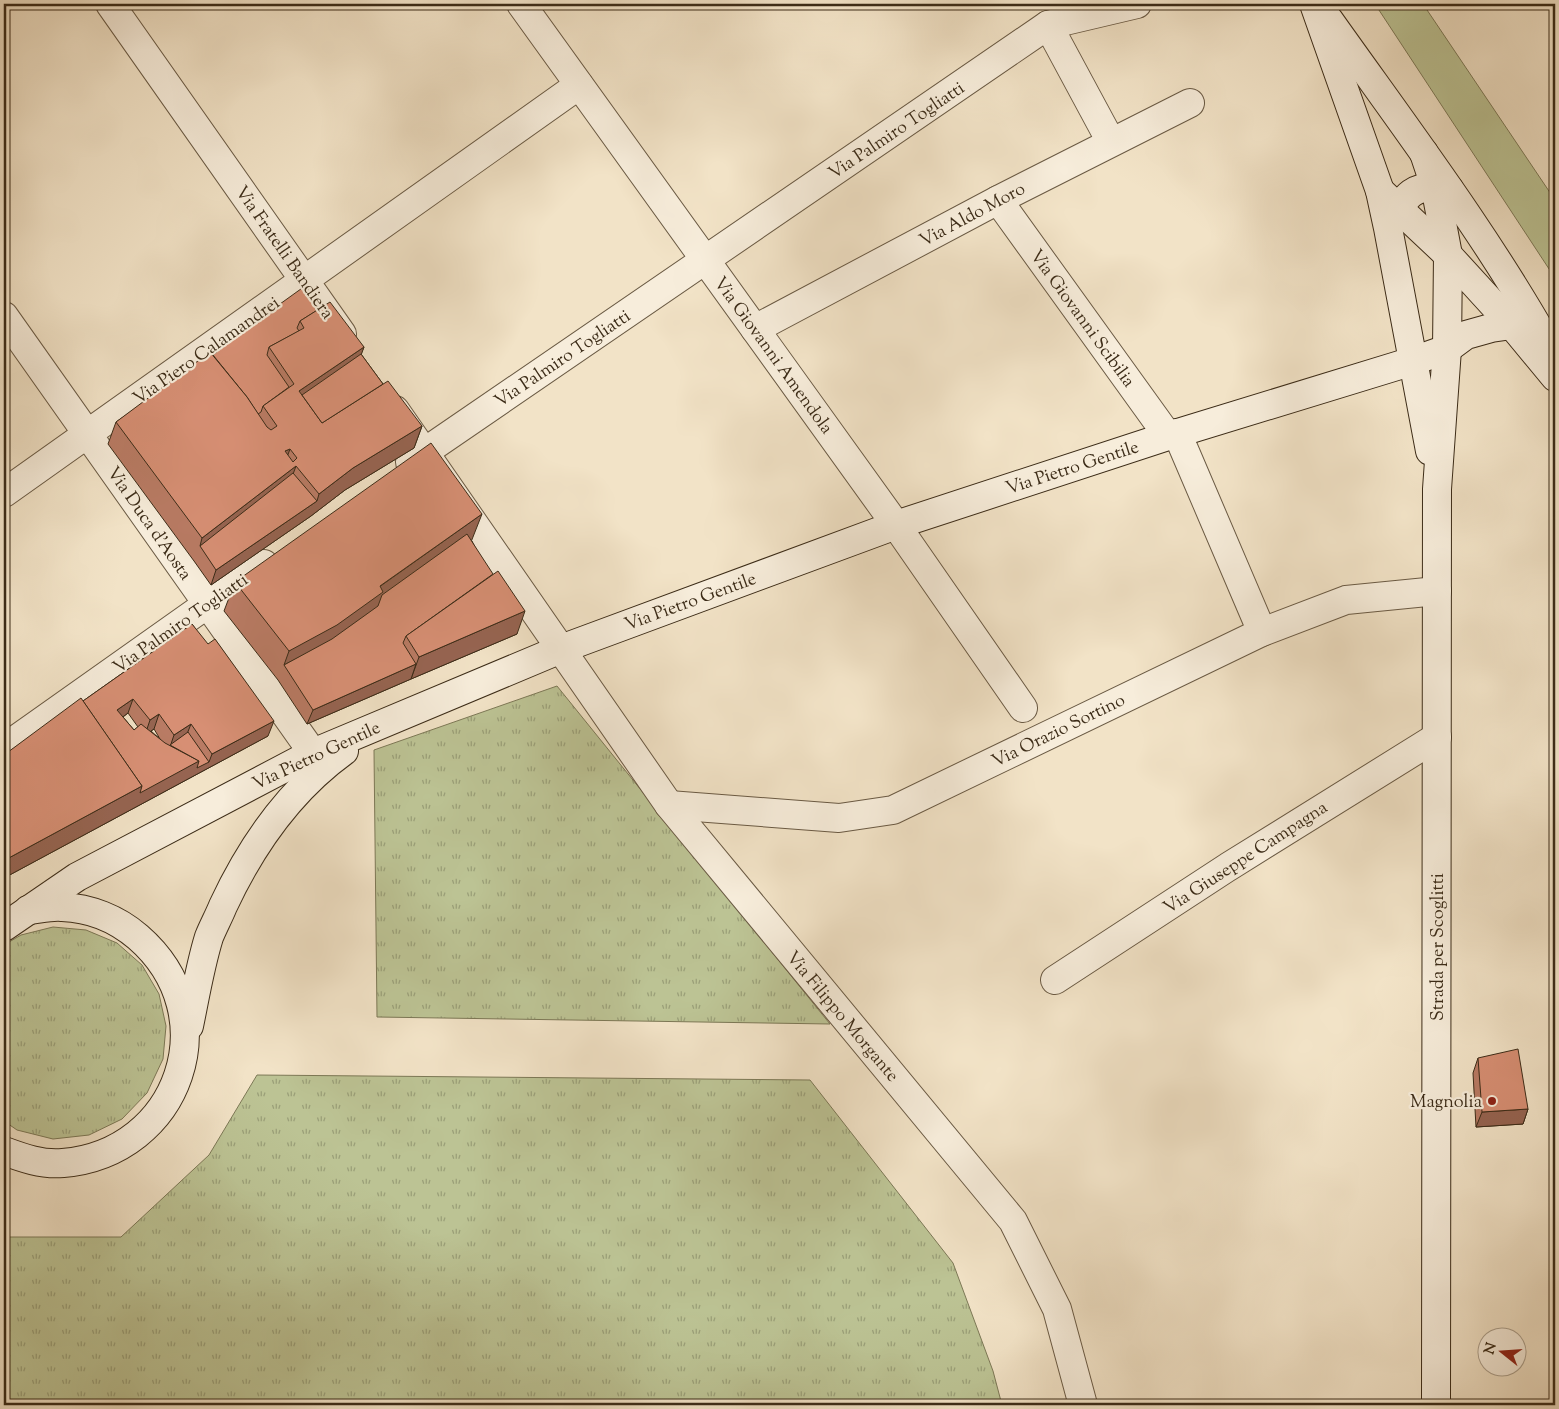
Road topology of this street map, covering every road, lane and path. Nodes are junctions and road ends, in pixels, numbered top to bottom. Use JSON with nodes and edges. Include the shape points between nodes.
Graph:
{"nodes":[{"id":1,"x":110,"y":4,"type":"edge"},
{"id":2,"x":521,"y":4,"type":"edge"},
{"id":3,"x":1136,"y":4,"type":"edge"},
{"id":4,"x":1316,"y":4,"type":"edge"},
{"id":5,"x":1048,"y":25,"type":"junction"},
{"id":6,"x":579,"y":85,"type":"junction"},
{"id":7,"x":1190,"y":103,"type":"dead end"},
{"id":8,"x":1111,"y":142,"type":"junction"},
{"id":9,"x":1442,"y":188,"type":"junction"},
{"id":10,"x":998,"y":200,"type":"junction"},
{"id":11,"x":1389,"y":209,"type":"junction"},
{"id":12,"x":1448,"y":255,"type":"junction"},
{"id":13,"x":706,"y":260,"type":"junction"},
{"id":14,"x":305,"y":280,"type":"junction"},
{"id":15,"x":4,"y":316,"type":"edge"},
{"id":16,"x":1512,"y":325,"type":"junction"},
{"id":17,"x":755,"y":329,"type":"junction"},
{"id":18,"x":1447,"y":349,"type":"junction"},
{"id":19,"x":356,"y":354,"type":"edge"},
{"id":20,"x":1555,"y":357,"type":"edge"},
{"id":21,"x":1413,"y":361,"type":"junction"},
{"id":22,"x":1555,"y":376,"type":"edge"},
{"id":23,"x":379,"y":386,"type":"edge"},
{"id":24,"x":87,"y":434,"type":"junction"},
{"id":25,"x":1173,"y":434,"type":"junction"},
{"id":26,"x":424,"y":451,"type":"junction"},
{"id":27,"x":392,"y":474,"type":"edge"},
{"id":28,"x":1437,"y":489,"type":"junction"},
{"id":29,"x":4,"y":493,"type":"edge"},
{"id":30,"x":896,"y":525,"type":"junction"},
{"id":31,"x":288,"y":547,"type":"edge"},
{"id":32,"x":1437,"y":591,"type":"junction"},
{"id":33,"x":207,"y":604,"type":"junction"},
{"id":34,"x":1262,"y":632,"type":"junction"},
{"id":35,"x":561,"y":649,"type":"junction"},
{"id":36,"x":1023,"y":708,"type":"dead end"},
{"id":37,"x":1437,"y":737,"type":"junction"},
{"id":38,"x":4,"y":748,"type":"edge"},
{"id":39,"x":318,"y":760,"type":"junction"},
{"id":40,"x":669,"y":805,"type":"junction"},
{"id":41,"x":28,"y":910,"type":"junction"},
{"id":42,"x":4,"y":927,"type":"edge"},
{"id":43,"x":1055,"y":980,"type":"dead end"},
{"id":44,"x":185,"y":1045,"type":"junction"},
{"id":45,"x":4,"y":1152,"type":"edge"},
{"id":46,"x":1083,"y":1405,"type":"edge"},
{"id":47,"x":1436,"y":1405,"type":"edge"}],
"edges":[{"from":1,"to":14,"type":"street","name":"Via Fratelli Bandiera"},
{"from":2,"to":6,"type":"street","name":"Via Giovanni Amendola"},
{"from":3,"to":5,"type":"street","name":"Via Palmiro Togliatti"},
{"from":4,"to":9,"type":"street","via":[[1424,153]]},
{"from":4,"to":11,"type":"street"},
{"from":5,"to":8,"type":"street"},
{"from":5,"to":13,"type":"street","name":"Via Palmiro Togliatti"},
{"from":6,"to":13,"type":"street","name":"Via Giovanni Amendola"},
{"from":6,"to":14,"type":"street","name":"Via Piero Calamandrei"},
{"from":7,"to":8,"type":"street","name":"Via Aldo Moro"},
{"from":8,"to":10,"type":"street","name":"Via Aldo Moro"},
{"from":9,"to":11,"type":"street","via":[[1422,188]]},
{"from":9,"to":12,"type":"street"},
{"from":9,"to":20,"type":"street","via":[[1532,314]]},
{"from":10,"to":17,"type":"street","name":"Via Aldo Moro"},
{"from":10,"to":25,"type":"street","name":"Via Giovanni Scibilia"},
{"from":11,"to":12,"type":"street"},
{"from":11,"to":21,"type":"street"},
{"from":12,"to":16,"type":"street"},
{"from":12,"to":18,"type":"street"},
{"from":13,"to":17,"type":"street","name":"Via Giovanni Amendola"},
{"from":13,"to":26,"type":"street","name":"Via Palmiro Togliatti"},
{"from":14,"to":19,"type":"street","name":"Via Fratelli Bandiera"},
{"from":14,"to":24,"type":"street","name":"Via Piero Calamandrei"},
{"from":15,"to":24,"type":"street","name":"Via Duca d'Aosta"},
{"from":16,"to":18,"type":"street","name":"Via Pietro Gentile","via":[[1466,335]]},
{"from":16,"to":22,"type":"street"},
{"from":17,"to":30,"type":"street","name":"Via Giovanni Amendola"},
{"from":18,"to":21,"type":"street","name":"Via Pietro Gentile"},
{"from":18,"to":28,"type":"street"},
{"from":21,"to":25,"type":"street","name":"Via Pietro Gentile"},
{"from":21,"to":28,"type":"street"},
{"from":23,"to":26,"type":"street"},
{"from":24,"to":29,"type":"street","name":"Via Piero Calamandrei"},
{"from":24,"to":33,"type":"street","name":"Via Duca d'Aosta"},
{"from":25,"to":30,"type":"street","name":"Via Pietro Gentile"},
{"from":25,"to":34,"type":"street","name":"Via Giovanni Scibilia"},
{"from":26,"to":27,"type":"street","name":"Via Palmiro Togliatti"},
{"from":26,"to":35,"type":"street"},
{"from":28,"to":32,"type":"street","name":"Strada per Scoglitti"},
{"from":30,"to":35,"type":"street","name":"Via Pietro Gentile"},
{"from":30,"to":36,"type":"street","name":"Via Giovanni Amendola"},
{"from":31,"to":33,"type":"street","name":"Via Palmiro Togliatti"},
{"from":32,"to":34,"type":"street","name":"Via Orazio Sortino","via":[[1346,600]]},
{"from":32,"to":37,"type":"street","name":"Strada per Scoglitti"},
{"from":33,"to":38,"type":"street","name":"Via Palmiro Togliatti"},
{"from":33,"to":39,"type":"street","name":"Via Duca d'Aosta"},
{"from":34,"to":40,"type":"street","name":"Via Orazio Sortino","via":[[893,810],[839,818]]},
{"from":35,"to":39,"type":"street","name":"Via Pietro Gentile","via":[[376,727]]},
{"from":35,"to":40,"type":"street","name":"Via Filippo Morgante"},
{"from":37,"to":43,"type":"street","name":"Via Giuseppe Campagna"},
{"from":37,"to":47,"type":"street","name":"Strada per Scoglitti"},
{"from":39,"to":41,"type":"street","name":"Via Pietro Gentile","via":[[77,876]]},
{"from":39,"to":44,"type":"street","via":[[260,839],[210,935]]},
{"from":40,"to":46,"type":"street","name":"Via Filippo Morgante","via":[[1013,1221],[1057,1309]]},
{"from":41,"to":42,"type":"street","name":"Via Pietro Gentile"},
{"from":41,"to":44,"type":"street","via":[[62,907],[96,912],[126,927],[153,950],[172,978],[183,1010]]},
{"from":44,"to":45,"type":"street","via":[[178,1076],[165,1104],[145,1128],[121,1147],[92,1159],[61,1164],[30,1161]]}]}
